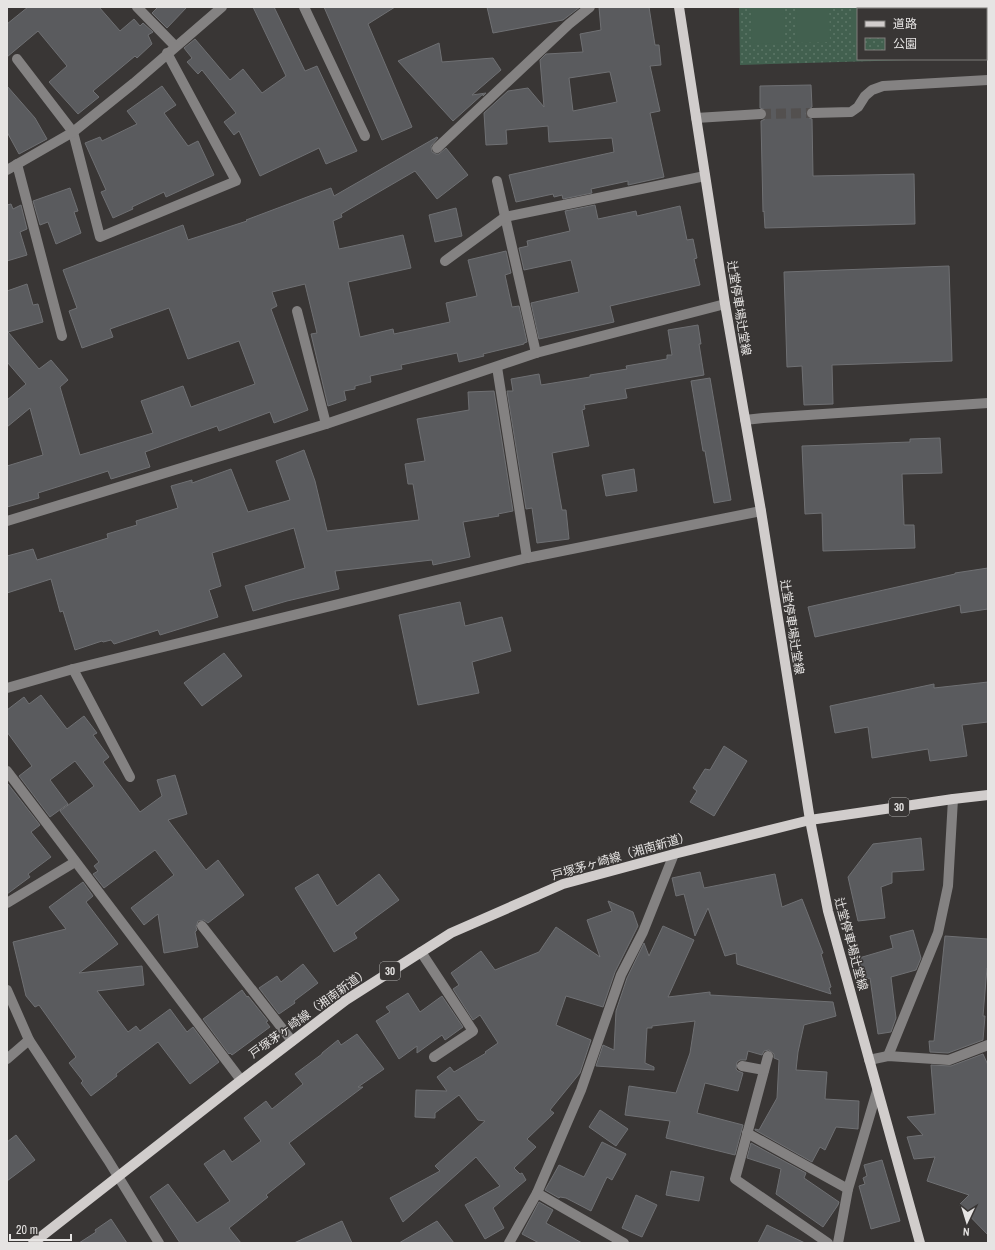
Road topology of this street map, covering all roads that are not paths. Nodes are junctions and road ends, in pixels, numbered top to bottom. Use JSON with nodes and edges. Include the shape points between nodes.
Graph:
{"nodes":[{"id":1,"x":137,"y":7,"type":"edge"},
{"id":2,"x":222,"y":7,"type":"edge"},
{"id":3,"x":304,"y":7,"type":"edge"},
{"id":4,"x":590,"y":7,"type":"edge"},
{"id":5,"x":679,"y":7,"type":"edge"},
{"id":6,"x":175,"y":46,"type":"junction"},
{"id":7,"x":167,"y":53,"type":"junction"},
{"id":8,"x":17,"y":59,"type":"dead end"},
{"id":9,"x":988,"y":80,"type":"edge"},
{"id":10,"x":812,"y":113,"type":"tunnel mouth"},
{"id":11,"x":761,"y":114,"type":"tunnel mouth"},
{"id":12,"x":696,"y":118,"type":"junction"},
{"id":13,"x":73,"y":132,"type":"junction"},
{"id":14,"x":365,"y":136,"type":"dead end"},
{"id":15,"x":437,"y":148,"type":"dead end"},
{"id":16,"x":17,"y":164,"type":"junction"},
{"id":17,"x":7,"y":170,"type":"edge"},
{"id":18,"x":705,"y":176,"type":"junction"},
{"id":19,"x":497,"y":181,"type":"dead end"},
{"id":20,"x":505,"y":217,"type":"junction"},
{"id":21,"x":445,"y":261,"type":"dead end"},
{"id":22,"x":725,"y":304,"type":"junction"},
{"id":23,"x":298,"y":311,"type":"dead end"},
{"id":24,"x":62,"y":336,"type":"dead end"},
{"id":25,"x":536,"y":353,"type":"junction"},
{"id":26,"x":497,"y":367,"type":"junction"},
{"id":27,"x":988,"y":402,"type":"edge"},
{"id":28,"x":745,"y":420,"type":"junction"},
{"id":29,"x":326,"y":424,"type":"junction"},
{"id":30,"x":761,"y":511,"type":"junction"},
{"id":31,"x":7,"y":521,"type":"edge"},
{"id":32,"x":527,"y":558,"type":"junction"},
{"id":33,"x":73,"y":669,"type":"junction"},
{"id":34,"x":7,"y":688,"type":"edge"},
{"id":35,"x":7,"y":772,"type":"edge"},
{"id":36,"x":130,"y":777,"type":"dead end"},
{"id":37,"x":988,"y":795,"type":"edge"},
{"id":38,"x":953,"y":799,"type":"junction"},
{"id":39,"x":810,"y":820,"type":"junction"},
{"id":40,"x":674,"y":854,"type":"junction"},
{"id":41,"x":75,"y":862,"type":"junction"},
{"id":42,"x":7,"y":903,"type":"edge"},
{"id":43,"x":202,"y":926,"type":"dead end"},
{"id":44,"x":421,"y":952,"type":"junction"},
{"id":45,"x":7,"y":990,"type":"edge"},
{"id":46,"x":29,"y":1040,"type":"junction"},
{"id":47,"x":292,"y":1041,"type":"junction"},
{"id":48,"x":988,"y":1045,"type":"edge"},
{"id":49,"x":768,"y":1056,"type":"dead end"},
{"id":50,"x":888,"y":1056,"type":"junction"},
{"id":51,"x":434,"y":1058,"type":"dead end"},
{"id":52,"x":7,"y":1059,"type":"edge"},
{"id":53,"x":869,"y":1060,"type":"junction"},
{"id":54,"x":742,"y":1066,"type":"dead end"},
{"id":55,"x":764,"y":1070,"type":"junction"},
{"id":56,"x":241,"y":1080,"type":"junction"},
{"id":57,"x":877,"y":1091,"type":"junction"},
{"id":58,"x":747,"y":1133,"type":"junction"},
{"id":59,"x":118,"y":1176,"type":"junction"},
{"id":60,"x":848,"y":1189,"type":"junction"},
{"id":61,"x":537,"y":1193,"type":"junction"},
{"id":62,"x":32,"y":1243,"type":"edge"},
{"id":63,"x":159,"y":1243,"type":"edge"},
{"id":64,"x":509,"y":1243,"type":"edge"},
{"id":65,"x":624,"y":1243,"type":"edge"},
{"id":66,"x":828,"y":1243,"type":"edge"},
{"id":67,"x":838,"y":1243,"type":"edge"},
{"id":68,"x":920,"y":1243,"type":"edge"}],
"edges":[{"from":1,"to":6,"type":"street"},
{"from":2,"to":6,"type":"street"},
{"from":3,"to":14,"type":"street"},
{"from":4,"to":15,"type":"street"},
{"from":5,"to":12,"type":"main road","name":"辻堂停車場辻堂線"},
{"from":6,"to":7,"type":"street"},
{"from":7,"to":13,"type":"street"},
{"from":7,"to":13,"type":"street","via":[[236,180],[100,237]]},
{"from":8,"to":13,"type":"street"},
{"from":9,"to":10,"type":"street","via":[[883,86],[872,90],[858,108],[851,112]]},
{"from":11,"to":12,"type":"street"},
{"from":12,"to":18,"type":"main road","name":"辻堂停車場辻堂線"},
{"from":13,"to":16,"type":"street"},
{"from":16,"to":17,"type":"street"},
{"from":16,"to":24,"type":"street"},
{"from":18,"to":20,"type":"street"},
{"from":18,"to":22,"type":"main road","name":"辻堂停車場辻堂線"},
{"from":19,"to":20,"type":"street"},
{"from":20,"to":21,"type":"street"},
{"from":20,"to":25,"type":"street"},
{"from":22,"to":25,"type":"street"},
{"from":22,"to":28,"type":"main road","name":"辻堂停車場辻堂線"},
{"from":23,"to":29,"type":"street"},
{"from":25,"to":26,"type":"street"},
{"from":26,"to":29,"type":"street"},
{"from":26,"to":32,"type":"street"},
{"from":27,"to":28,"type":"street"},
{"from":28,"to":30,"type":"main road","name":"辻堂停車場辻堂線"},
{"from":29,"to":31,"type":"street"},
{"from":30,"to":32,"type":"street"},
{"from":30,"to":39,"type":"main road","name":"辻堂停車場辻堂線"},
{"from":32,"to":33,"type":"street"},
{"from":33,"to":34,"type":"street"},
{"from":33,"to":36,"type":"street"},
{"from":35,"to":41,"type":"street"},
{"from":37,"to":38,"type":"main road","name":"戸塚茅ヶ崎線（湘南新道）","number":"30"},
{"from":38,"to":39,"type":"main road","name":"戸塚茅ヶ崎線（湘南新道）","number":"30"},
{"from":38,"to":50,"type":"street","via":[[948,886],[938,933]]},
{"from":39,"to":40,"type":"main road","name":"戸塚茅ヶ崎線（湘南新道）","number":"30"},
{"from":39,"to":53,"type":"main road","name":"辻堂停車場辻堂線","via":[[828,911]]},
{"from":40,"to":44,"type":"main road","name":"戸塚茅ヶ崎線（湘南新道）","number":"30","via":[[563,884],[451,933]]},
{"from":40,"to":61,"type":"street","via":[[643,932],[621,975],[581,1090]]},
{"from":41,"to":42,"type":"street"},
{"from":41,"to":56,"type":"street"},
{"from":43,"to":47,"type":"street"},
{"from":44,"to":47,"type":"main road","name":"戸塚茅ヶ崎線（湘南新道）","number":"30","via":[[346,1000]]},
{"from":44,"to":51,"type":"street","via":[[474,1031]]},
{"from":45,"to":46,"type":"street"},
{"from":46,"to":52,"type":"street"},
{"from":46,"to":59,"type":"street"},
{"from":47,"to":56,"type":"main road","name":"戸塚茅ヶ崎線（湘南新道）","number":"30"},
{"from":48,"to":50,"type":"street","via":[[949,1060]]},
{"from":49,"to":55,"type":"street"},
{"from":50,"to":53,"type":"street"},
{"from":53,"to":57,"type":"main road","name":"辻堂停車場辻堂線"},
{"from":54,"to":55,"type":"street"},
{"from":55,"to":58,"type":"street"},
{"from":56,"to":59,"type":"main road","name":"戸塚茅ヶ崎線（湘南新道）","number":"30"},
{"from":57,"to":60,"type":"street"},
{"from":57,"to":68,"type":"main road","name":"辻堂停車場辻堂線"},
{"from":58,"to":60,"type":"street"},
{"from":58,"to":66,"type":"street","via":[[735,1179]]},
{"from":59,"to":62,"type":"main road","name":"戸塚茅ヶ崎線（湘南新道）","number":"30"},
{"from":59,"to":63,"type":"street"},
{"from":60,"to":67,"type":"street"},
{"from":61,"to":64,"type":"street"},
{"from":61,"to":65,"type":"street"}]}
